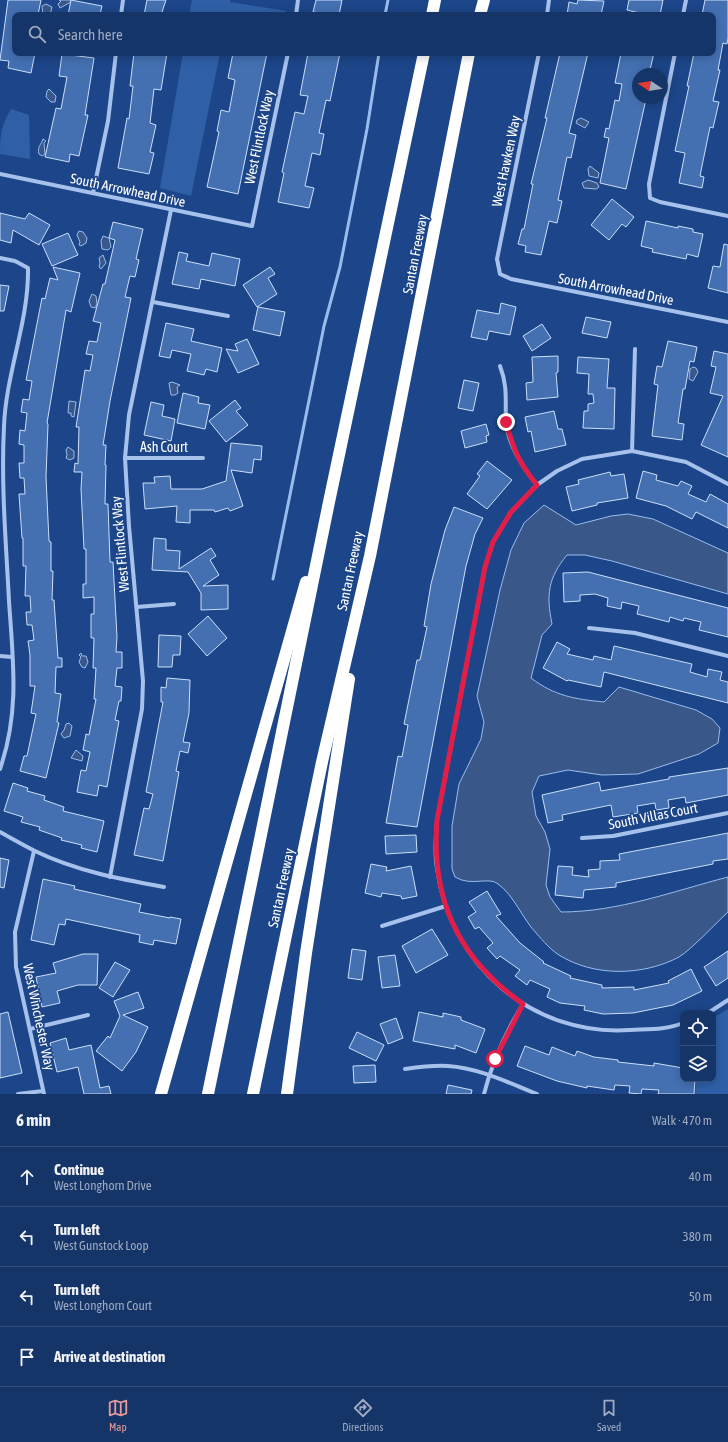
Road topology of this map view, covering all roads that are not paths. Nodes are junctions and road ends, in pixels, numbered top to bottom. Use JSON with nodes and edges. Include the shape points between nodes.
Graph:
{"nodes":[{"id":1,"x":123,"y":0,"type":"edge"},
{"id":2,"x":298,"y":0,"type":"edge"},
{"id":3,"x":435,"y":0,"type":"edge"},
{"id":4,"x":480,"y":0,"type":"edge"},
{"id":5,"x":484,"y":0,"type":"edge"},
{"id":6,"x":550,"y":0,"type":"edge"},
{"id":7,"x":686,"y":0,"type":"edge"},
{"id":8,"x":121,"y":12,"type":"edge"},
{"id":9,"x":296,"y":12,"type":"edge"},
{"id":10,"x":433,"y":12,"type":"edge"},
{"id":11,"x":479,"y":12,"type":"edge"},
{"id":12,"x":480,"y":12,"type":"edge"},
{"id":13,"x":547,"y":12,"type":"edge"},
{"id":14,"x":683,"y":12,"type":"edge"},
{"id":15,"x":116,"y":56,"type":"edge"},
{"id":16,"x":287,"y":56,"type":"edge"},
{"id":17,"x":423,"y":56,"type":"edge"},
{"id":18,"x":469,"y":56,"type":"edge"},
{"id":19,"x":538,"y":56,"type":"edge"},
{"id":20,"x":674,"y":56,"type":"edge"},
{"id":21,"x":0,"y":174,"type":"edge"},
{"id":22,"x":93,"y":193,"type":"junction"},
{"id":23,"x":171,"y":210,"type":"junction"},
{"id":24,"x":728,"y":216,"type":"edge"},
{"id":25,"x":252,"y":226,"type":"joint"},
{"id":26,"x":0,"y":258,"type":"edge"},
{"id":27,"x":500,"y":274,"type":"joint"},
{"id":28,"x":153,"y":302,"type":"junction"},
{"id":29,"x":228,"y":316,"type":"dead end"},
{"id":30,"x":728,"y":322,"type":"edge"},
{"id":31,"x":635,"y":349,"type":"dead end"},
{"id":32,"x":500,"y":366,"type":"dead end"},
{"id":33,"x":632,"y":452,"type":"junction"},
{"id":34,"x":126,"y":458,"type":"junction"},
{"id":35,"x":203,"y":458,"type":"dead end"},
{"id":36,"x":728,"y":484,"type":"edge"},
{"id":37,"x":537,"y":485,"type":"junction"},
{"id":38,"x":329,"y":502,"type":"junction"},
{"id":39,"x":370,"y":556,"type":"junction"},
{"id":40,"x":174,"y":604,"type":"dead end"},
{"id":41,"x":137,"y":606,"type":"junction"},
{"id":42,"x":589,"y":628,"type":"dead end"},
{"id":43,"x":0,"y":656,"type":"edge"},
{"id":44,"x":728,"y":656,"type":"edge"},
{"id":45,"x":12,"y":657,"type":"junction"},
{"id":46,"x":0,"y":769,"type":"edge"},
{"id":47,"x":728,"y":813,"type":"edge"},
{"id":48,"x":0,"y":832,"type":"edge"},
{"id":49,"x":582,"y":838,"type":"dead end"},
{"id":50,"x":34,"y":851,"type":"junction"},
{"id":51,"x":110,"y":877,"type":"junction"},
{"id":52,"x":164,"y":887,"type":"dead end"},
{"id":53,"x":446,"y":906,"type":"junction"},
{"id":54,"x":382,"y":926,"type":"dead end"},
{"id":55,"x":728,"y":1000,"type":"edge"},
{"id":56,"x":523,"y":1004,"type":"junction"},
{"id":57,"x":713,"y":1010,"type":"edge"},
{"id":58,"x":88,"y":1015,"type":"dead end"},
{"id":59,"x":680,"y":1024,"type":"edge"},
{"id":60,"x":30,"y":1029,"type":"junction"},
{"id":61,"x":405,"y":1069,"type":"dead end"},
{"id":62,"x":488,"y":1075,"type":"junction"},
{"id":63,"x":44,"y":1092,"type":"edge"},
{"id":64,"x":18,"y":1094,"type":"edge"},
{"id":65,"x":160,"y":1094,"type":"edge"},
{"id":66,"x":208,"y":1094,"type":"edge"},
{"id":67,"x":253,"y":1094,"type":"edge"},
{"id":68,"x":287,"y":1094,"type":"edge"},
{"id":69,"x":484,"y":1094,"type":"edge"},
{"id":70,"x":537,"y":1094,"type":"edge"}],
"edges":[{"from":1,"to":8,"type":"street"},
{"from":2,"to":9,"type":"street"},
{"from":3,"to":10,"type":"highway"},
{"from":4,"to":11,"type":"highway"},
{"from":5,"to":12,"type":"highway"},
{"from":6,"to":13,"type":"street"},
{"from":7,"to":14,"type":"street"},
{"from":15,"to":22,"type":"street","via":[[108,121]]},
{"from":16,"to":25,"type":"street","name":"West Flintlock Way"},
{"from":17,"to":38,"type":"highway"},
{"from":18,"to":39,"type":"highway","name":"Santan Freeway"},
{"from":19,"to":27,"type":"street","name":"West Hawken Way","via":[[497,259]]},
{"from":20,"to":24,"type":"street","via":[[649,184],[650,198]]},
{"from":21,"to":22,"type":"street","name":"South Arrowhead Drive"},
{"from":22,"to":23,"type":"street","name":"South Arrowhead Drive"},
{"from":23,"to":25,"type":"street","name":"South Arrowhead Drive"},
{"from":23,"to":28,"type":"street","name":"West Flintlock Way"},
{"from":26,"to":45,"type":"street","via":[[15,261],[28,268],[28,286],[4,424],[2,492]]},
{"from":27,"to":30,"type":"street","name":"South Arrowhead Drive","via":[[511,279]]},
{"from":28,"to":29,"type":"street"},
{"from":28,"to":34,"type":"street","name":"West Flintlock Way","via":[[129,416]]},
{"from":31,"to":33,"type":"street"},
{"from":32,"to":37,"type":"street","via":[[506,381],[506,422],[511,443],[521,465]]},
{"from":33,"to":36,"type":"street","via":[[686,462]]},
{"from":33,"to":37,"type":"street","via":[[582,459],[557,471]]},
{"from":34,"to":35,"type":"street","name":"Ash Court"},
{"from":34,"to":41,"type":"street","name":"West Flintlock Way","via":[[129,526]]},
{"from":37,"to":53,"type":"street","via":[[511,512],[493,542],[485,567],[437,820],[437,869]]},
{"from":38,"to":65,"type":"highway"},
{"from":38,"to":66,"type":"highway"},
{"from":39,"to":67,"type":"highway","name":"Santan Freeway","via":[[322,762]]},
{"from":39,"to":68,"type":"highway","via":[[328,807]]},
{"from":40,"to":41,"type":"street"},
{"from":41,"to":51,"type":"street","name":"West Flintlock Way","via":[[143,681],[142,709]]},
{"from":42,"to":44,"type":"street","via":[[635,633]]},
{"from":43,"to":45,"type":"street"},
{"from":45,"to":46,"type":"street","via":[[14,703],[8,744]]},
{"from":47,"to":49,"type":"street","name":"South Villas Court","via":[[613,836]]},
{"from":48,"to":50,"type":"street"},
{"from":50,"to":51,"type":"street"},
{"from":50,"to":60,"type":"street","name":"West Winchester Way","via":[[15,932],[16,967]]},
{"from":51,"to":52,"type":"street"},
{"from":53,"to":54,"type":"street"},
{"from":53,"to":56,"type":"street","via":[[459,936],[476,963],[499,987]]},
{"from":55,"to":57,"type":"street"},
{"from":56,"to":59,"type":"street","via":[[540,1014],[563,1022],[584,1029],[607,1032],[672,1028]]},
{"from":56,"to":62,"type":"street"},
{"from":58,"to":60,"type":"street"},
{"from":60,"to":63,"type":"street","name":"West Winchester Way"},
{"from":61,"to":62,"type":"street","via":[[449,1066]]},
{"from":62,"to":69,"type":"street"},
{"from":62,"to":70,"type":"street"},
{"from":63,"to":64,"type":"street"}]}
